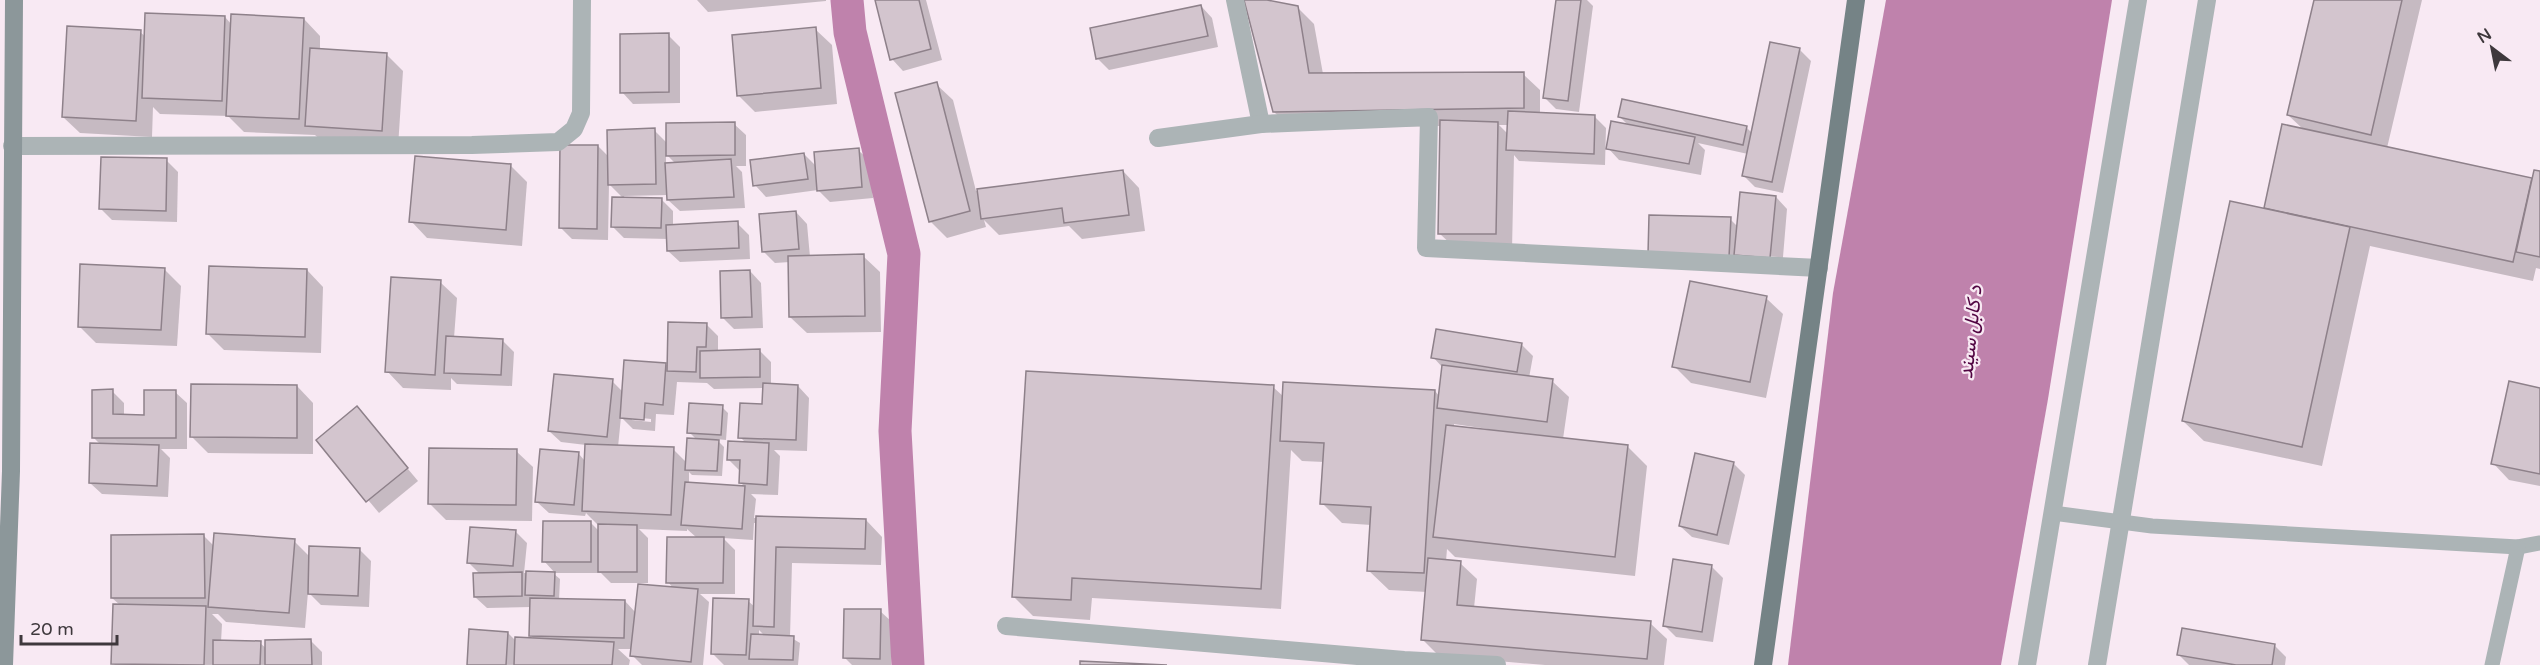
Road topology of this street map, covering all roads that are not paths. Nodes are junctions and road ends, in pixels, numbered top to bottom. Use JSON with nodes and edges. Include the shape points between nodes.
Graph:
{"nodes":[{"id":1,"x":14,"y":0,"type":"edge"},
{"id":2,"x":582,"y":0,"type":"edge"},
{"id":3,"x":1235,"y":0,"type":"edge"},
{"id":4,"x":1856,"y":0,"type":"edge"},
{"id":5,"x":2138,"y":0,"type":"edge"},
{"id":6,"x":2207,"y":0,"type":"edge"},
{"id":7,"x":1261,"y":124,"type":"junction"},
{"id":8,"x":1158,"y":138,"type":"dead end"},
{"id":9,"x":12,"y":146,"type":"junction"},
{"id":10,"x":1820,"y":268,"type":"junction"},
{"id":11,"x":2053,"y":513,"type":"junction"},
{"id":12,"x":2119,"y":522,"type":"junction"},
{"id":13,"x":2540,"y":543,"type":"edge"},
{"id":14,"x":2518,"y":547,"type":"junction"},
{"id":15,"x":1006,"y":626,"type":"dead end"},
{"id":16,"x":1404,"y":663,"type":"edge"},
{"id":17,"x":4,"y":665,"type":"edge"},
{"id":18,"x":1497,"y":665,"type":"edge"},
{"id":19,"x":1763,"y":665,"type":"edge"},
{"id":20,"x":2027,"y":665,"type":"edge"},
{"id":21,"x":2097,"y":665,"type":"edge"},
{"id":22,"x":2492,"y":665,"type":"edge"}],
"edges":[{"from":1,"to":9,"type":"main road"},
{"from":2,"to":9,"type":"street","via":[[581,113],[574,129],[558,142]]},
{"from":3,"to":7,"type":"street"},
{"from":4,"to":10,"type":"main road"},
{"from":5,"to":11,"type":"street"},
{"from":6,"to":12,"type":"street"},
{"from":7,"to":8,"type":"street"},
{"from":7,"to":10,"type":"street","via":[[1429,117],[1426,248]]},
{"from":9,"to":17,"type":"main road","via":[[11,471]]},
{"from":10,"to":19,"type":"main road"},
{"from":11,"to":12,"type":"lane"},
{"from":11,"to":20,"type":"street"},
{"from":12,"to":14,"type":"lane"},
{"from":12,"to":21,"type":"street"},
{"from":13,"to":14,"type":"lane"},
{"from":14,"to":22,"type":"lane"},
{"from":15,"to":16,"type":"street"},
{"from":16,"to":18,"type":"street"}]}
